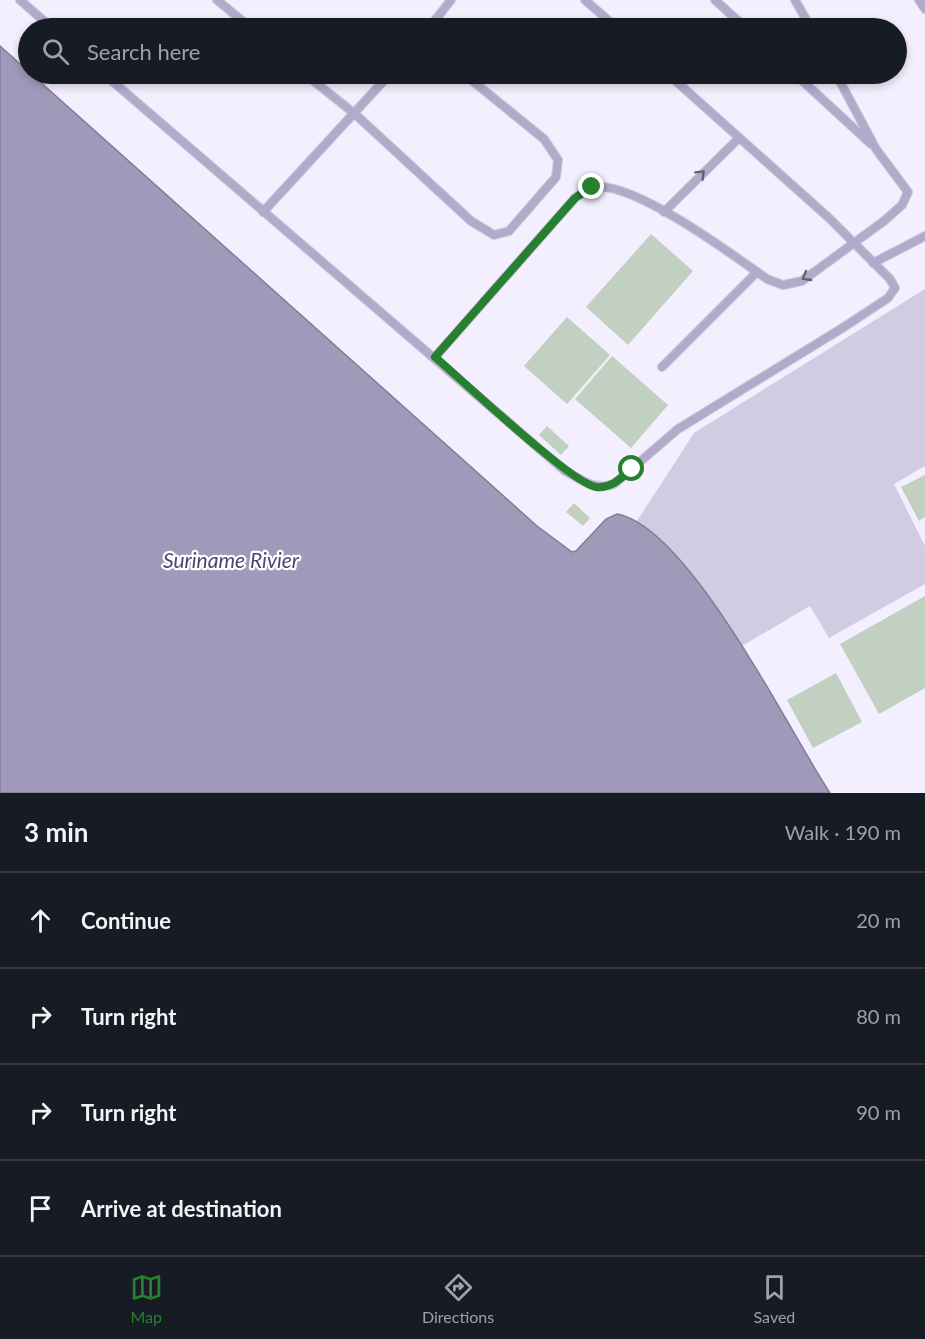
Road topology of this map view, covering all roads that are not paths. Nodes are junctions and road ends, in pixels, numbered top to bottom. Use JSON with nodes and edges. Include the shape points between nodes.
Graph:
{"nodes":[{"id":1,"x":20,"y":0,"type":"edge"},
{"id":2,"x":217,"y":0,"type":"edge"},
{"id":3,"x":452,"y":0,"type":"edge"},
{"id":4,"x":585,"y":0,"type":"edge"},
{"id":5,"x":715,"y":0,"type":"edge"},
{"id":6,"x":795,"y":0,"type":"edge"},
{"id":7,"x":919,"y":0,"type":"edge"},
{"id":8,"x":925,"y":9,"type":"edge"},
{"id":9,"x":41,"y":18,"type":"edge"},
{"id":10,"x":239,"y":18,"type":"edge"},
{"id":11,"x":437,"y":18,"type":"edge"},
{"id":12,"x":606,"y":18,"type":"edge"},
{"id":13,"x":735,"y":18,"type":"edge"},
{"id":14,"x":805,"y":18,"type":"edge"},
{"id":15,"x":116,"y":84,"type":"edge"},
{"id":16,"x":317,"y":84,"type":"edge"},
{"id":17,"x":381,"y":84,"type":"edge"},
{"id":18,"x":476,"y":84,"type":"edge"},
{"id":19,"x":679,"y":84,"type":"edge"},
{"id":20,"x":806,"y":84,"type":"edge"},
{"id":21,"x":841,"y":84,"type":"edge"},
{"id":22,"x":354,"y":114,"type":"junction"},
{"id":23,"x":739,"y":138,"type":"junction"},
{"id":24,"x":876,"y":149,"type":"junction"},
{"id":25,"x":263,"y":212,"type":"junction"},
{"id":26,"x":664,"y":212,"type":"junction"},
{"id":27,"x":925,"y":236,"type":"edge"},
{"id":28,"x":853,"y":243,"type":"junction"},
{"id":29,"x":873,"y":263,"type":"junction"},
{"id":30,"x":757,"y":272,"type":"junction"},
{"id":31,"x":435,"y":357,"type":"junction"},
{"id":32,"x":662,"y":366,"type":"dead end"}],
"edges":[{"from":1,"to":9,"type":"lane"},
{"from":2,"to":10,"type":"lane"},
{"from":3,"to":11,"type":"lane"},
{"from":4,"to":12,"type":"lane"},
{"from":5,"to":13,"type":"lane"},
{"from":6,"to":14,"type":"lane"},
{"from":7,"to":8,"type":"lane"},
{"from":15,"to":25,"type":"lane"},
{"from":16,"to":22,"type":"lane"},
{"from":17,"to":22,"type":"lane"},
{"from":18,"to":22,"type":"lane","via":[[544,139],[558,160],[556,177],[509,231],[502,234],[494,235],[471,221]]},
{"from":19,"to":23,"type":"lane"},
{"from":20,"to":24,"type":"lane"},
{"from":21,"to":24,"type":"lane"},
{"from":22,"to":25,"type":"lane"},
{"from":26,"to":23,"type":"lane","one_way":true},
{"from":23,"to":28,"type":"lane"},
{"from":24,"to":28,"type":"lane","via":[[908,192],[902,205]]},
{"from":25,"to":31,"type":"lane"},
{"from":26,"to":30,"type":"lane"},
{"from":26,"to":31,"type":"lane","via":[[606,187],[592,187],[575,198]]},
{"from":27,"to":29,"type":"lane"},
{"from":28,"to":29,"type":"lane"},
{"from":28,"to":30,"type":"lane","one_way":true,"via":[[802,281],[783,285]]},
{"from":29,"to":31,"type":"lane","via":[[893,283],[895,288],[888,298],[678,429],[615,484],[606,487],[593,487],[566,471]]},
{"from":30,"to":32,"type":"lane"}]}
